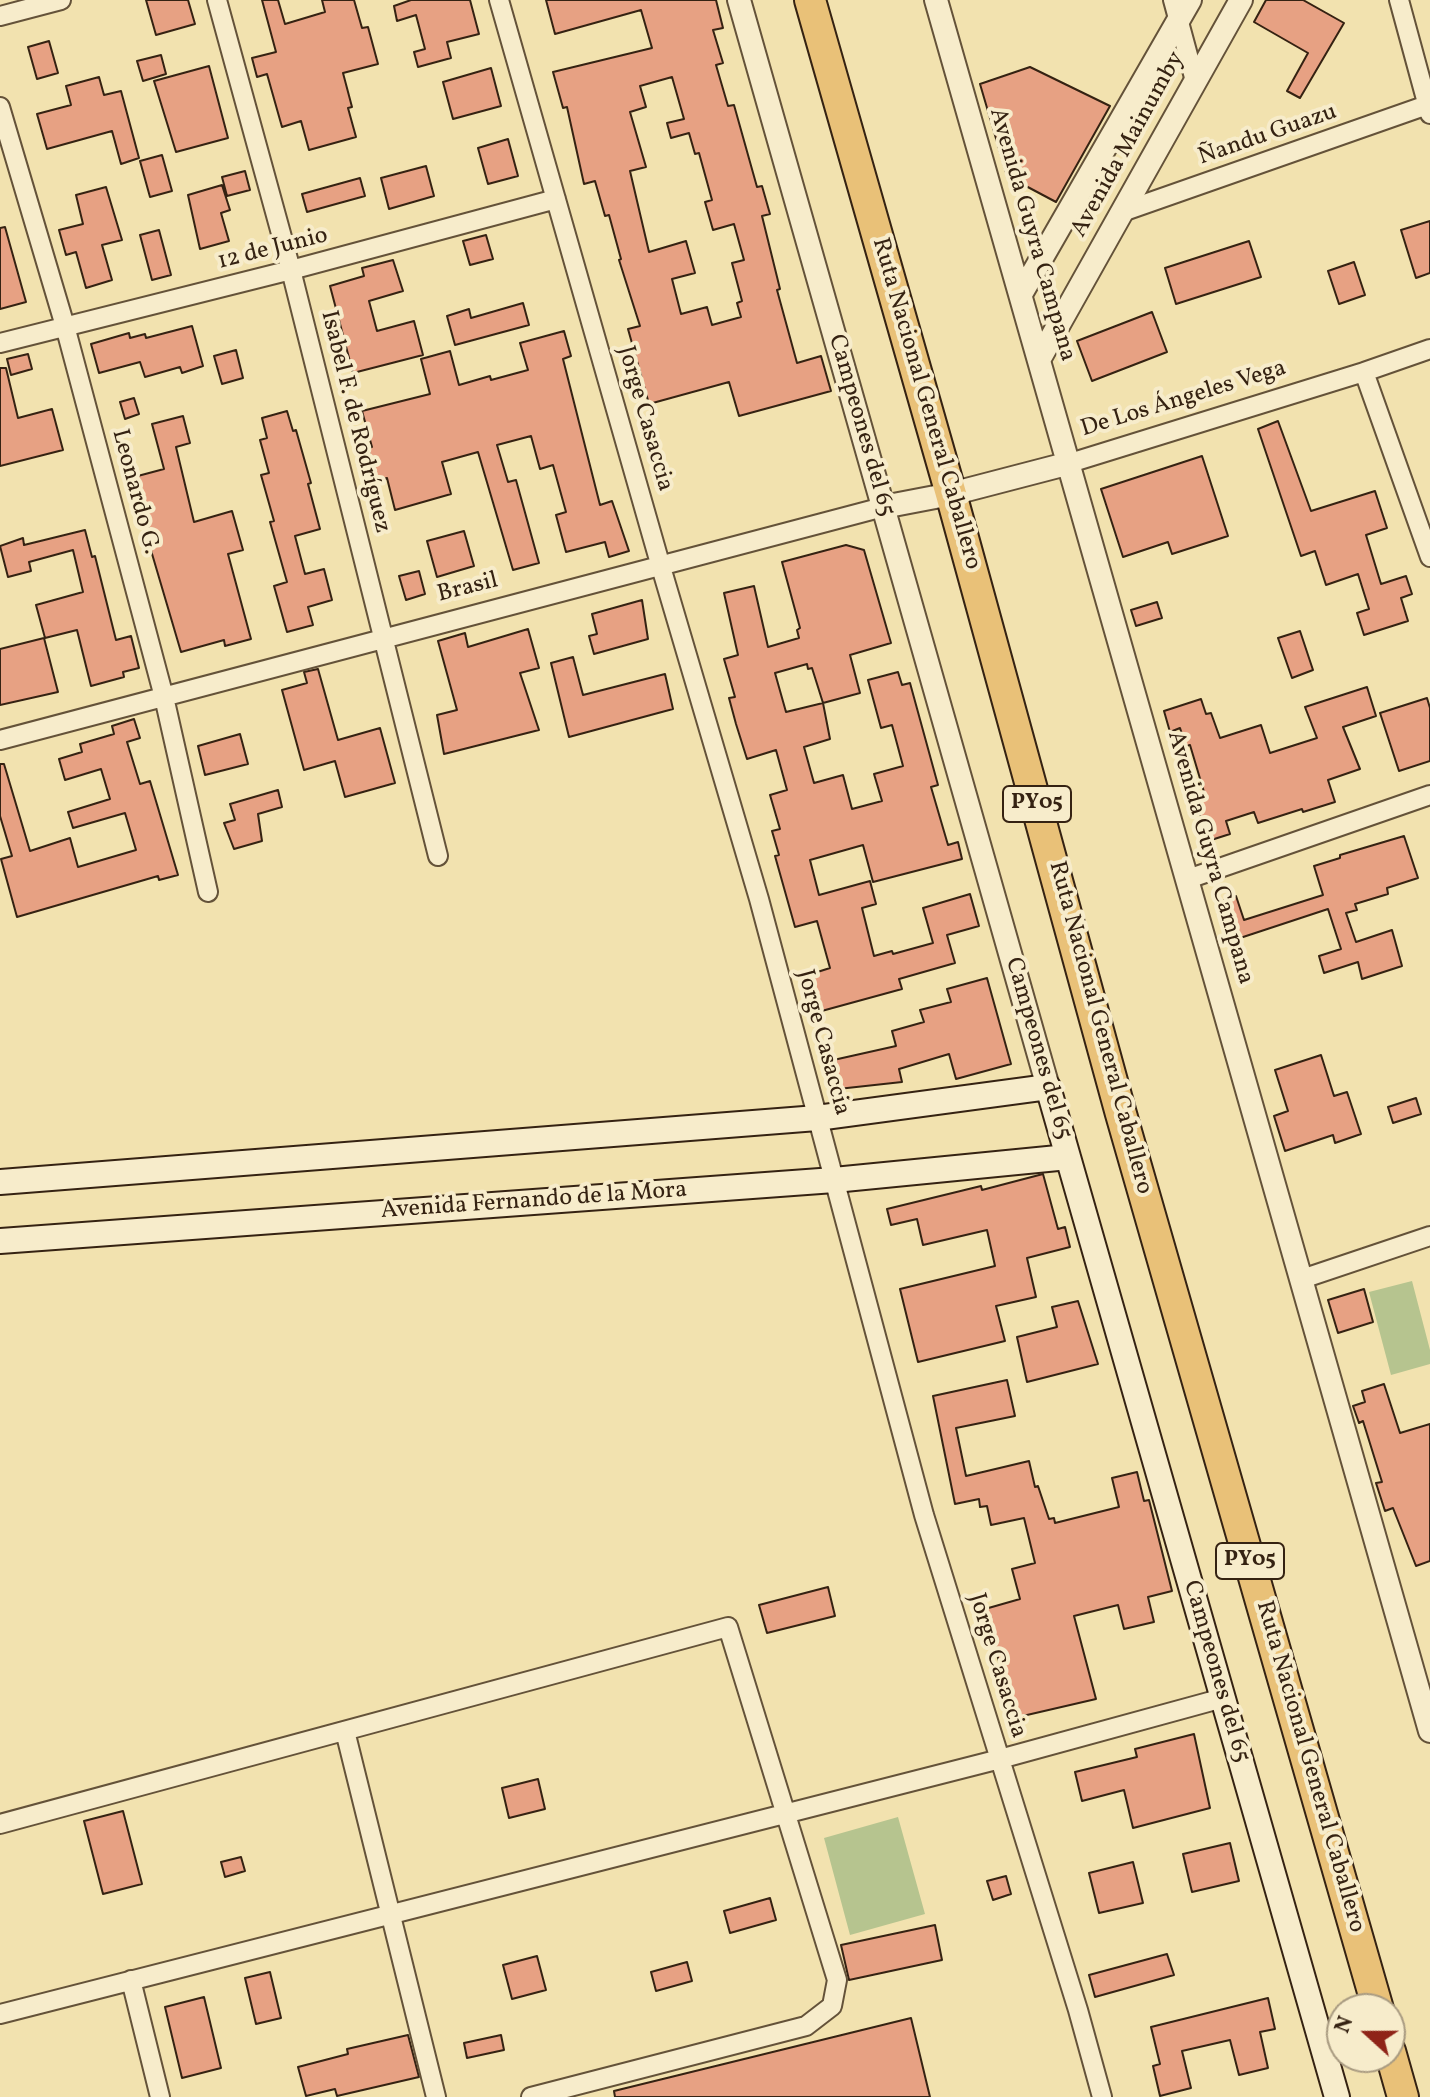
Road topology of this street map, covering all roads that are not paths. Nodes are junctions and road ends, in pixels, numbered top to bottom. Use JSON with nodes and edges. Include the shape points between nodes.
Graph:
{"nodes":[{"id":1,"x":61,"y":0,"type":"edge"},
{"id":2,"x":217,"y":0,"type":"edge"},
{"id":3,"x":499,"y":0,"type":"edge"},
{"id":4,"x":739,"y":0,"type":"edge"},
{"id":5,"x":810,"y":0,"type":"edge"},
{"id":6,"x":936,"y":0,"type":"edge"},
{"id":7,"x":1190,"y":0,"type":"edge"},
{"id":8,"x":1241,"y":0,"type":"edge"},
{"id":9,"x":1399,"y":0,"type":"edge"},
{"id":10,"x":1176,"y":10,"type":"edge"},
{"id":11,"x":0,"y":16,"type":"edge"},
{"id":12,"x":1195,"y":81,"type":"junction"},
{"id":13,"x":0,"y":107,"type":"edge"},
{"id":14,"x":1429,"y":108,"type":"edge"},
{"id":15,"x":556,"y":199,"type":"junction"},
{"id":16,"x":1122,"y":212,"type":"junction"},
{"id":17,"x":291,"y":270,"type":"junction"},
{"id":18,"x":1021,"y":294,"type":"junction"},
{"id":19,"x":65,"y":326,"type":"junction"},
{"id":20,"x":0,"y":343,"type":"edge"},
{"id":21,"x":1430,"y":349,"type":"edge"},
{"id":22,"x":1040,"y":358,"type":"junction"},
{"id":23,"x":1364,"y":372,"type":"junction"},
{"id":24,"x":1070,"y":463,"type":"junction"},
{"id":25,"x":951,"y":494,"type":"junction"},
{"id":26,"x":883,"y":507,"type":"junction"},
{"id":27,"x":1430,"y":557,"type":"edge"},
{"id":28,"x":661,"y":567,"type":"junction"},
{"id":29,"x":382,"y":638,"type":"junction"},
{"id":30,"x":164,"y":697,"type":"junction"},
{"id":31,"x":0,"y":740,"type":"edge"},
{"id":32,"x":1430,"y":795,"type":"edge"},
{"id":33,"x":438,"y":856,"type":"dead end"},
{"id":34,"x":1188,"y":879,"type":"junction"},
{"id":35,"x":208,"y":892,"type":"dead end"},
{"id":36,"x":1048,"y":1087,"type":"junction"},
{"id":37,"x":817,"y":1118,"type":"junction"},
{"id":38,"x":1068,"y":1157,"type":"junction"},
{"id":39,"x":834,"y":1180,"type":"junction"},
{"id":40,"x":0,"y":1182,"type":"edge"},
{"id":41,"x":1430,"y":1236,"type":"edge"},
{"id":42,"x":0,"y":1241,"type":"edge"},
{"id":43,"x":1302,"y":1279,"type":"junction"},
{"id":44,"x":1223,"y":1698,"type":"junction"},
{"id":45,"x":345,"y":1731,"type":"junction"},
{"id":46,"x":1430,"y":1731,"type":"edge"},
{"id":47,"x":1000,"y":1759,"type":"junction"},
{"id":48,"x":786,"y":1814,"type":"junction"},
{"id":49,"x":0,"y":1824,"type":"edge"},
{"id":50,"x":391,"y":1914,"type":"junction"},
{"id":51,"x":131,"y":1980,"type":"junction"},
{"id":52,"x":1373,"y":1993,"type":"edge"},
{"id":53,"x":0,"y":2014,"type":"edge"},
{"id":54,"x":1396,"y":2073,"type":"edge"},
{"id":55,"x":160,"y":2097,"type":"edge"},
{"id":56,"x":436,"y":2097,"type":"edge"},
{"id":57,"x":531,"y":2097,"type":"edge"},
{"id":58,"x":1102,"y":2097,"type":"edge"},
{"id":59,"x":1337,"y":2097,"type":"edge"},
{"id":60,"x":1403,"y":2097,"type":"edge"}],
"edges":[{"from":1,"to":11,"type":"street"},
{"from":2,"to":17,"type":"street","name":"Isabel F. de Rodríguez"},
{"from":3,"to":15,"type":"street","name":"Jorge Casaccia"},
{"from":4,"to":26,"type":"street","name":"Campeones del 65"},
{"from":5,"to":25,"type":"highway","name":"Ruta Nacional General Caballero","number":"PY05"},
{"from":6,"to":18,"type":"street","name":"Avenida Guyra Campana"},
{"from":7,"to":10,"type":"street","name":"Avenida Mainumby"},
{"from":8,"to":12,"type":"street","name":"Avenida Mainumby"},
{"from":9,"to":14,"type":"street"},
{"from":10,"to":12,"type":"street"},
{"from":10,"to":18,"type":"street","name":"Avenida Mainumby"},
{"from":12,"to":16,"type":"street","name":"Avenida Mainumby"},
{"from":13,"to":19,"type":"street","name":"Leonardo G."},
{"from":14,"to":16,"type":"street","name":"Ñandu Guazu"},
{"from":15,"to":17,"type":"street","name":"12 de Junio"},
{"from":15,"to":28,"type":"street","name":"Jorge Casaccia"},
{"from":16,"to":22,"type":"street","name":"Avenida Mainumby"},
{"from":17,"to":19,"type":"street","name":"12 de Junio"},
{"from":17,"to":29,"type":"street","name":"Isabel F. de Rodríguez"},
{"from":18,"to":22,"type":"street","name":"Avenida Guyra Campana"},
{"from":19,"to":20,"type":"street","name":"12 de Junio"},
{"from":19,"to":30,"type":"street","name":"Leonardo G."},
{"from":21,"to":23,"type":"street","name":"De Los Ángeles Vega"},
{"from":22,"to":24,"type":"street","name":"Avenida Guyra Campana"},
{"from":23,"to":24,"type":"street","name":"De Los Ángeles Vega"},
{"from":23,"to":27,"type":"street"},
{"from":24,"to":25,"type":"street","name":"De Los Ángeles Vega"},
{"from":24,"to":34,"type":"street","name":"Avenida Guyra Campana"},
{"from":25,"to":26,"type":"street","name":"Brasil"},
{"from":25,"to":52,"type":"highway","name":"Ruta Nacional General Caballero","number":"PY05","via":[[1121,1114]]},
{"from":26,"to":28,"type":"street","name":"Brasil"},
{"from":26,"to":36,"type":"street","name":"Campeones del 65"},
{"from":28,"to":29,"type":"street","name":"Brasil"},
{"from":28,"to":37,"type":"street","name":"Jorge Casaccia"},
{"from":29,"to":30,"type":"street","name":"Brasil"},
{"from":29,"to":33,"type":"street","name":"Isabel F. de Rodríguez"},
{"from":30,"to":31,"type":"street","name":"Brasil"},
{"from":30,"to":35,"type":"street","name":"Leonardo G."},
{"from":32,"to":34,"type":"street"},
{"from":34,"to":43,"type":"street","name":"Avenida Guyra Campana"},
{"from":36,"to":37,"type":"main road"},
{"from":36,"to":38,"type":"main road","name":"Campeones del 65"},
{"from":37,"to":39,"type":"street","name":"Jorge Casaccia"},
{"from":37,"to":40,"type":"main road"},
{"from":38,"to":39,"type":"main road","name":"Avenida Fernando de la Mora"},
{"from":38,"to":44,"type":"main road","name":"Campeones del 65"},
{"from":39,"to":42,"type":"main road","name":"Avenida Fernando de la Mora"},
{"from":39,"to":47,"type":"street","name":"Jorge Casaccia","via":[[924,1515]]},
{"from":41,"to":43,"type":"street"},
{"from":43,"to":46,"type":"street","name":"Avenida Guyra Campana"},
{"from":44,"to":47,"type":"street"},
{"from":44,"to":59,"type":"main road","name":"Campeones del 65"},
{"from":45,"to":48,"type":"street","via":[[728,1627]]},
{"from":45,"to":49,"type":"street"},
{"from":45,"to":50,"type":"street"},
{"from":47,"to":48,"type":"street"},
{"from":47,"to":58,"type":"street","name":"Jorge Casaccia"},
{"from":48,"to":50,"type":"street"},
{"from":48,"to":57,"type":"street","via":[[837,1980],[832,2006],[806,2026]]},
{"from":50,"to":51,"type":"street"},
{"from":50,"to":56,"type":"street"},
{"from":51,"to":53,"type":"street"},
{"from":51,"to":55,"type":"street"},
{"from":54,"to":60,"type":"highway"}]}
